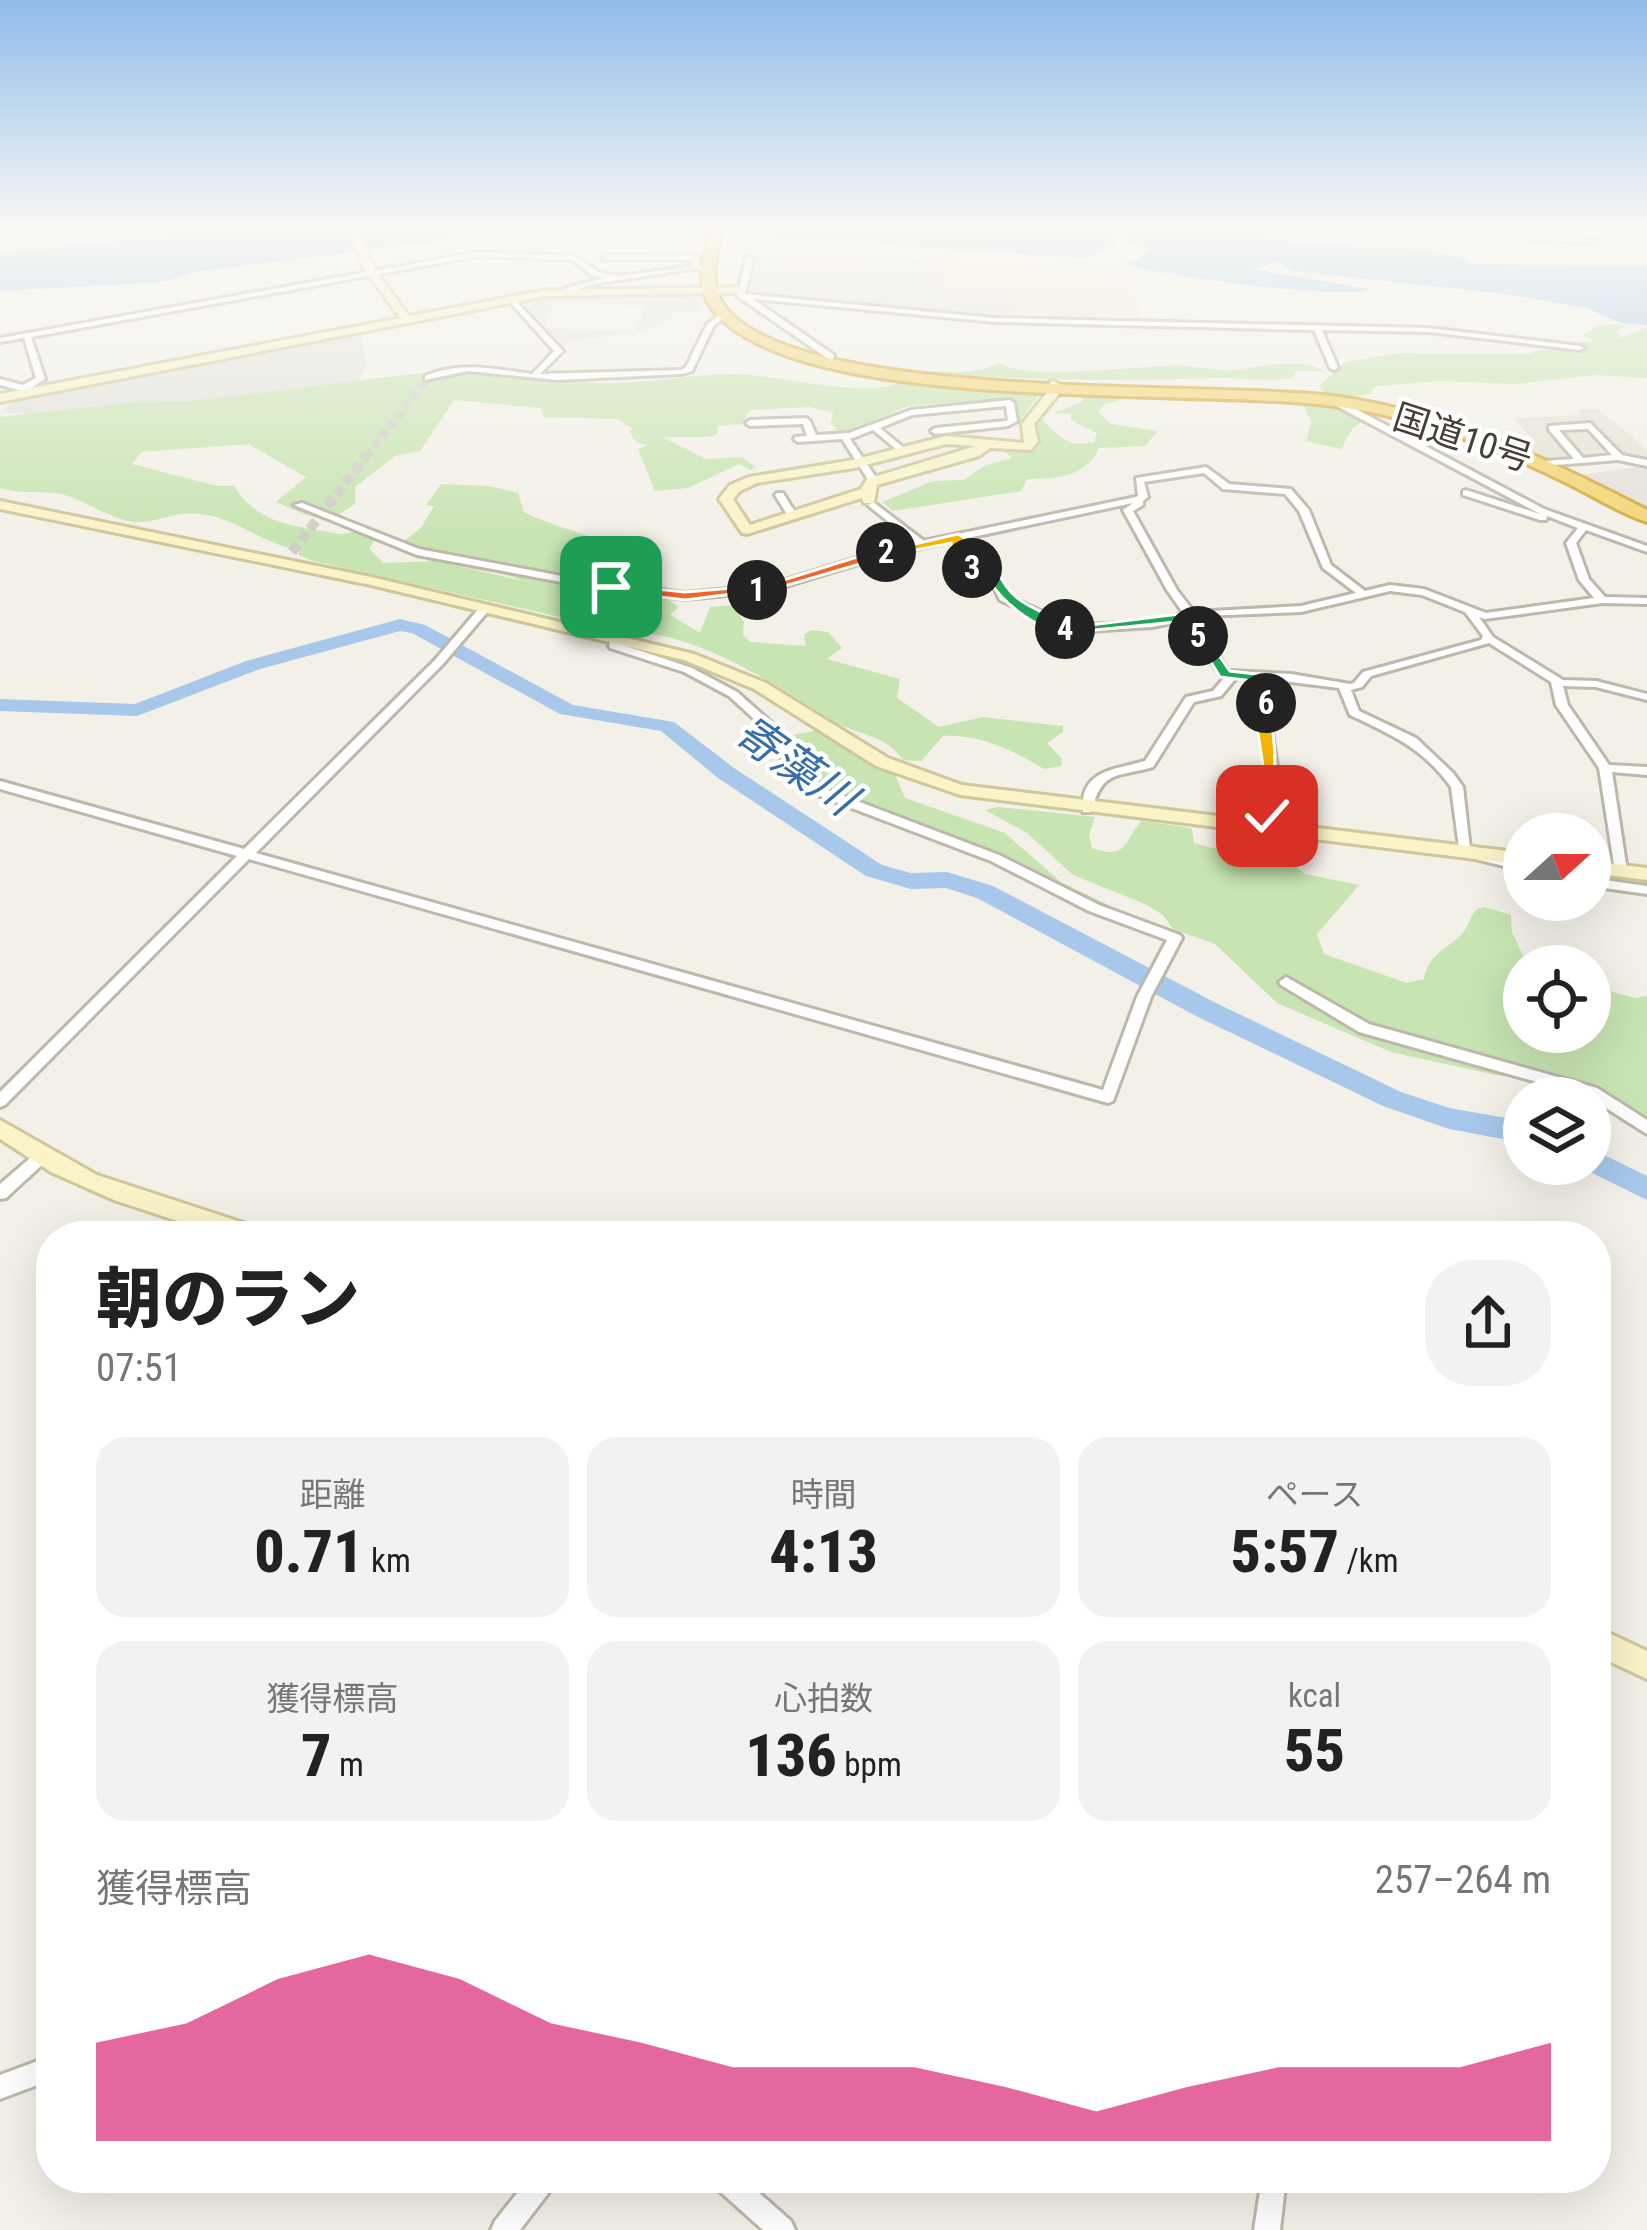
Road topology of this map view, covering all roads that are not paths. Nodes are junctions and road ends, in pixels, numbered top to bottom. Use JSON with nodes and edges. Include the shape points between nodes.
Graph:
{"nodes":[{"id":1,"x":38,"y":334,"type":"edge"},
{"id":2,"x":323,"y":334,"type":"edge"},
{"id":3,"x":544,"y":334,"type":"edge"},
{"id":4,"x":706,"y":334,"type":"edge"},
{"id":5,"x":752,"y":334,"type":"edge"},
{"id":6,"x":798,"y":334,"type":"edge"},
{"id":7,"x":1320,"y":334,"type":"edge"},
{"id":8,"x":1463,"y":334,"type":"edge"},
{"id":9,"x":27,"y":336,"type":"junction"},
{"id":10,"x":0,"y":340,"type":"edge"},
{"id":11,"x":1580,"y":348,"type":"dead end"},
{"id":12,"x":828,"y":366,"type":"junction"},
{"id":13,"x":1334,"y":368,"type":"dead end"},
{"id":14,"x":534,"y":376,"type":"junction"},
{"id":15,"x":428,"y":378,"type":"dead end"},
{"id":16,"x":0,"y":382,"type":"edge"},
{"id":17,"x":1054,"y":385,"type":"junction"},
{"id":18,"x":28,"y":388,"type":"junction"},
{"id":19,"x":0,"y":398,"type":"edge"},
{"id":20,"x":1334,"y":401,"type":"junction"},
{"id":21,"x":911,"y":413,"type":"junction"},
{"id":22,"x":750,"y":423,"type":"dead end"},
{"id":23,"x":874,"y":427,"type":"junction"},
{"id":24,"x":941,"y":436,"type":"junction"},
{"id":25,"x":845,"y":437,"type":"junction"},
{"id":26,"x":812,"y":438,"type":"junction"},
{"id":27,"x":798,"y":439,"type":"dead end"},
{"id":28,"x":987,"y":444,"type":"junction"},
{"id":29,"x":902,"y":452,"type":"junction"},
{"id":30,"x":1619,"y":457,"type":"junction"},
{"id":31,"x":1580,"y":460,"type":"junction"},
{"id":32,"x":862,"y":462,"type":"junction"},
{"id":33,"x":1544,"y":464,"type":"junction"},
{"id":34,"x":1647,"y":464,"type":"edge"},
{"id":35,"x":871,"y":493,"type":"junction"},
{"id":36,"x":1466,"y":493,"type":"dead end"},
{"id":37,"x":780,"y":495,"type":"dead end"},
{"id":38,"x":1142,"y":498,"type":"junction"},
{"id":39,"x":0,"y":505,"type":"edge"},
{"id":40,"x":299,"y":506,"type":"dead end"},
{"id":41,"x":793,"y":517,"type":"junction"},
{"id":42,"x":1647,"y":517,"type":"edge"},
{"id":43,"x":1568,"y":523,"type":"junction"},
{"id":44,"x":1582,"y":529,"type":"junction"},
{"id":45,"x":958,"y":538,"type":"junction"},
{"id":46,"x":922,"y":544,"type":"junction"},
{"id":47,"x":1647,"y":549,"type":"edge"},
{"id":48,"x":1362,"y":593,"type":"junction"},
{"id":49,"x":1602,"y":600,"type":"junction"},
{"id":50,"x":1647,"y":601,"type":"edge"},
{"id":51,"x":485,"y":608,"type":"junction"},
{"id":52,"x":1470,"y":613,"type":"junction"},
{"id":53,"x":1184,"y":616,"type":"junction"},
{"id":54,"x":616,"y":638,"type":"junction"},
{"id":55,"x":1488,"y":638,"type":"junction"},
{"id":56,"x":1232,"y":677,"type":"junction"},
{"id":57,"x":1270,"y":679,"type":"junction"},
{"id":58,"x":1558,"y":681,"type":"junction"},
{"id":59,"x":1343,"y":687,"type":"junction"},
{"id":60,"x":1647,"y":697,"type":"edge"},
{"id":61,"x":1605,"y":768,"type":"junction"},
{"id":62,"x":1647,"y":771,"type":"edge"},
{"id":63,"x":0,"y":785,"type":"edge"},
{"id":64,"x":1087,"y":809,"type":"junction"},
{"id":65,"x":1318,"y":835,"type":"junction"},
{"id":66,"x":1464,"y":852,"type":"junction"},
{"id":67,"x":247,"y":855,"type":"junction"},
{"id":68,"x":1503,"y":859,"type":"edge"},
{"id":69,"x":1611,"y":870,"type":"edge"},
{"id":70,"x":1621,"y":871,"type":"junction"},
{"id":71,"x":1647,"y":874,"type":"edge"},
{"id":72,"x":1611,"y":885,"type":"edge"},
{"id":73,"x":1647,"y":890,"type":"edge"},
{"id":74,"x":1286,"y":982,"type":"dead end"},
{"id":75,"x":0,"y":1102,"type":"edge"},
{"id":76,"x":1647,"y":1128,"type":"edge"},
{"id":77,"x":4,"y":1136,"type":"edge"},
{"id":78,"x":40,"y":1159,"type":"junction"},
{"id":79,"x":0,"y":1193,"type":"edge"},
{"id":80,"x":207,"y":1221,"type":"edge"},
{"id":81,"x":1611,"y":1648,"type":"edge"},
{"id":82,"x":1647,"y":1665,"type":"edge"},
{"id":83,"x":36,"y":2074,"type":"edge"},
{"id":84,"x":0,"y":2087,"type":"edge"},
{"id":85,"x":532,"y":2193,"type":"edge"},
{"id":86,"x":741,"y":2193,"type":"edge"},
{"id":87,"x":1272,"y":2193,"type":"edge"},
{"id":88,"x":504,"y":2230,"type":"edge"},
{"id":89,"x":782,"y":2230,"type":"edge"},
{"id":90,"x":1267,"y":2230,"type":"edge"}],
"edges":[{"from":1,"to":9,"type":"street"},
{"from":2,"to":18,"type":"street"},
{"from":3,"to":14,"type":"street","via":[[560,351]]},
{"from":4,"to":14,"type":"street","via":[[682,372]]},
{"from":5,"to":12,"type":"highway","name":"国道10号"},
{"from":6,"to":12,"type":"street","via":[[831,358]]},
{"from":7,"to":13,"type":"street"},
{"from":8,"to":11,"type":"street"},
{"from":9,"to":10,"type":"street"},
{"from":9,"to":18,"type":"street","via":[[41,379]]},
{"from":12,"to":17,"type":"highway","name":"国道10号"},
{"from":14,"to":15,"type":"street","via":[[472,370]]},
{"from":16,"to":18,"type":"street"},
{"from":17,"to":20,"type":"highway","name":"国道10号"},
{"from":17,"to":28,"type":"street","via":[[1028,424],[1030,444]]},
{"from":18,"to":19,"type":"street"},
{"from":20,"to":33,"type":"highway","name":"国道10号","via":[[1439,424]]},
{"from":20,"to":43,"type":"street"},
{"from":21,"to":23,"type":"street"},
{"from":21,"to":24,"type":"street"},
{"from":21,"to":24,"type":"street","via":[[1010,403],[1014,410],[1008,423]]},
{"from":22,"to":26,"type":"street","via":[[806,421]]},
{"from":23,"to":25,"type":"street"},
{"from":23,"to":29,"type":"street"},
{"from":24,"to":28,"type":"street"},
{"from":24,"to":29,"type":"street"},
{"from":25,"to":26,"type":"street"},
{"from":25,"to":32,"type":"street"},
{"from":26,"to":27,"type":"street"},
{"from":28,"to":35,"type":"street"},
{"from":29,"to":32,"type":"street"},
{"from":30,"to":31,"type":"street"},
{"from":30,"to":31,"type":"street","via":[[1590,426],[1552,428]]},
{"from":30,"to":34,"type":"street"},
{"from":31,"to":33,"type":"street"},
{"from":32,"to":35,"type":"street"},
{"from":32,"to":41,"type":"street","via":[[754,480],[726,497],[747,530]]},
{"from":33,"to":42,"type":"highway","name":"国道10号"},
{"from":35,"to":41,"type":"street"},
{"from":35,"to":46,"type":"street"},
{"from":36,"to":43,"type":"street"},
{"from":37,"to":41,"type":"street"},
{"from":38,"to":45,"type":"street"},
{"from":38,"to":48,"type":"street","via":[[1139,480],[1196,470],[1226,487],[1286,489],[1304,510],[1329,570]]},
{"from":38,"to":53,"type":"street","via":[[1128,510]]},
{"from":39,"to":51,"type":"street","via":[[287,557]]},
{"from":40,"to":46,"type":"street","via":[[417,552],[685,596],[770,588]]},
{"from":43,"to":44,"type":"street"},
{"from":44,"to":47,"type":"street"},
{"from":44,"to":49,"type":"street","via":[[1570,543]]},
{"from":45,"to":46,"type":"street"},
{"from":45,"to":53,"type":"street","via":[[960,564],[992,572],[1004,598],[1063,628]]},
{"from":48,"to":52,"type":"street","via":[[1424,592]]},
{"from":48,"to":53,"type":"street","via":[[1300,609]]},
{"from":49,"to":50,"type":"street"},
{"from":49,"to":52,"type":"street"},
{"from":51,"to":54,"type":"street"},
{"from":51,"to":67,"type":"street"},
{"from":52,"to":55,"type":"street"},
{"from":53,"to":56,"type":"street"},
{"from":54,"to":64,"type":"street","via":[[731,672],[911,775],[991,797]]},
{"from":54,"to":67,"type":"street","via":[[620,649],[734,694],[770,727],[793,769],[824,793],[1175,938],[1108,1097]]},
{"from":55,"to":58,"type":"street"},
{"from":55,"to":59,"type":"street"},
{"from":56,"to":57,"type":"street"},
{"from":56,"to":64,"type":"street","via":[[1217,694],[1190,699],[1149,764],[1111,770],[1095,783]]},
{"from":57,"to":59,"type":"street"},
{"from":57,"to":65,"type":"street","via":[[1270,766],[1254,803]]},
{"from":58,"to":60,"type":"street"},
{"from":58,"to":61,"type":"street","via":[[1562,706]]},
{"from":59,"to":66,"type":"street","via":[[1354,713],[1412,740],[1457,787]]},
{"from":61,"to":62,"type":"street"},
{"from":61,"to":70,"type":"street"},
{"from":63,"to":67,"type":"street"},
{"from":64,"to":65,"type":"street"},
{"from":65,"to":66,"type":"street"},
{"from":66,"to":68,"type":"street"},
{"from":67,"to":75,"type":"street"},
{"from":69,"to":70,"type":"street"},
{"from":70,"to":71,"type":"street"},
{"from":72,"to":73,"type":"street"},
{"from":74,"to":76,"type":"street","via":[[1364,1028],[1592,1092]]},
{"from":77,"to":78,"type":"street"},
{"from":78,"to":79,"type":"street"},
{"from":78,"to":80,"type":"street"},
{"from":81,"to":82,"type":"street"},
{"from":83,"to":84,"type":"street"},
{"from":85,"to":88,"type":"street"},
{"from":86,"to":89,"type":"street"},
{"from":87,"to":90,"type":"street"}]}
